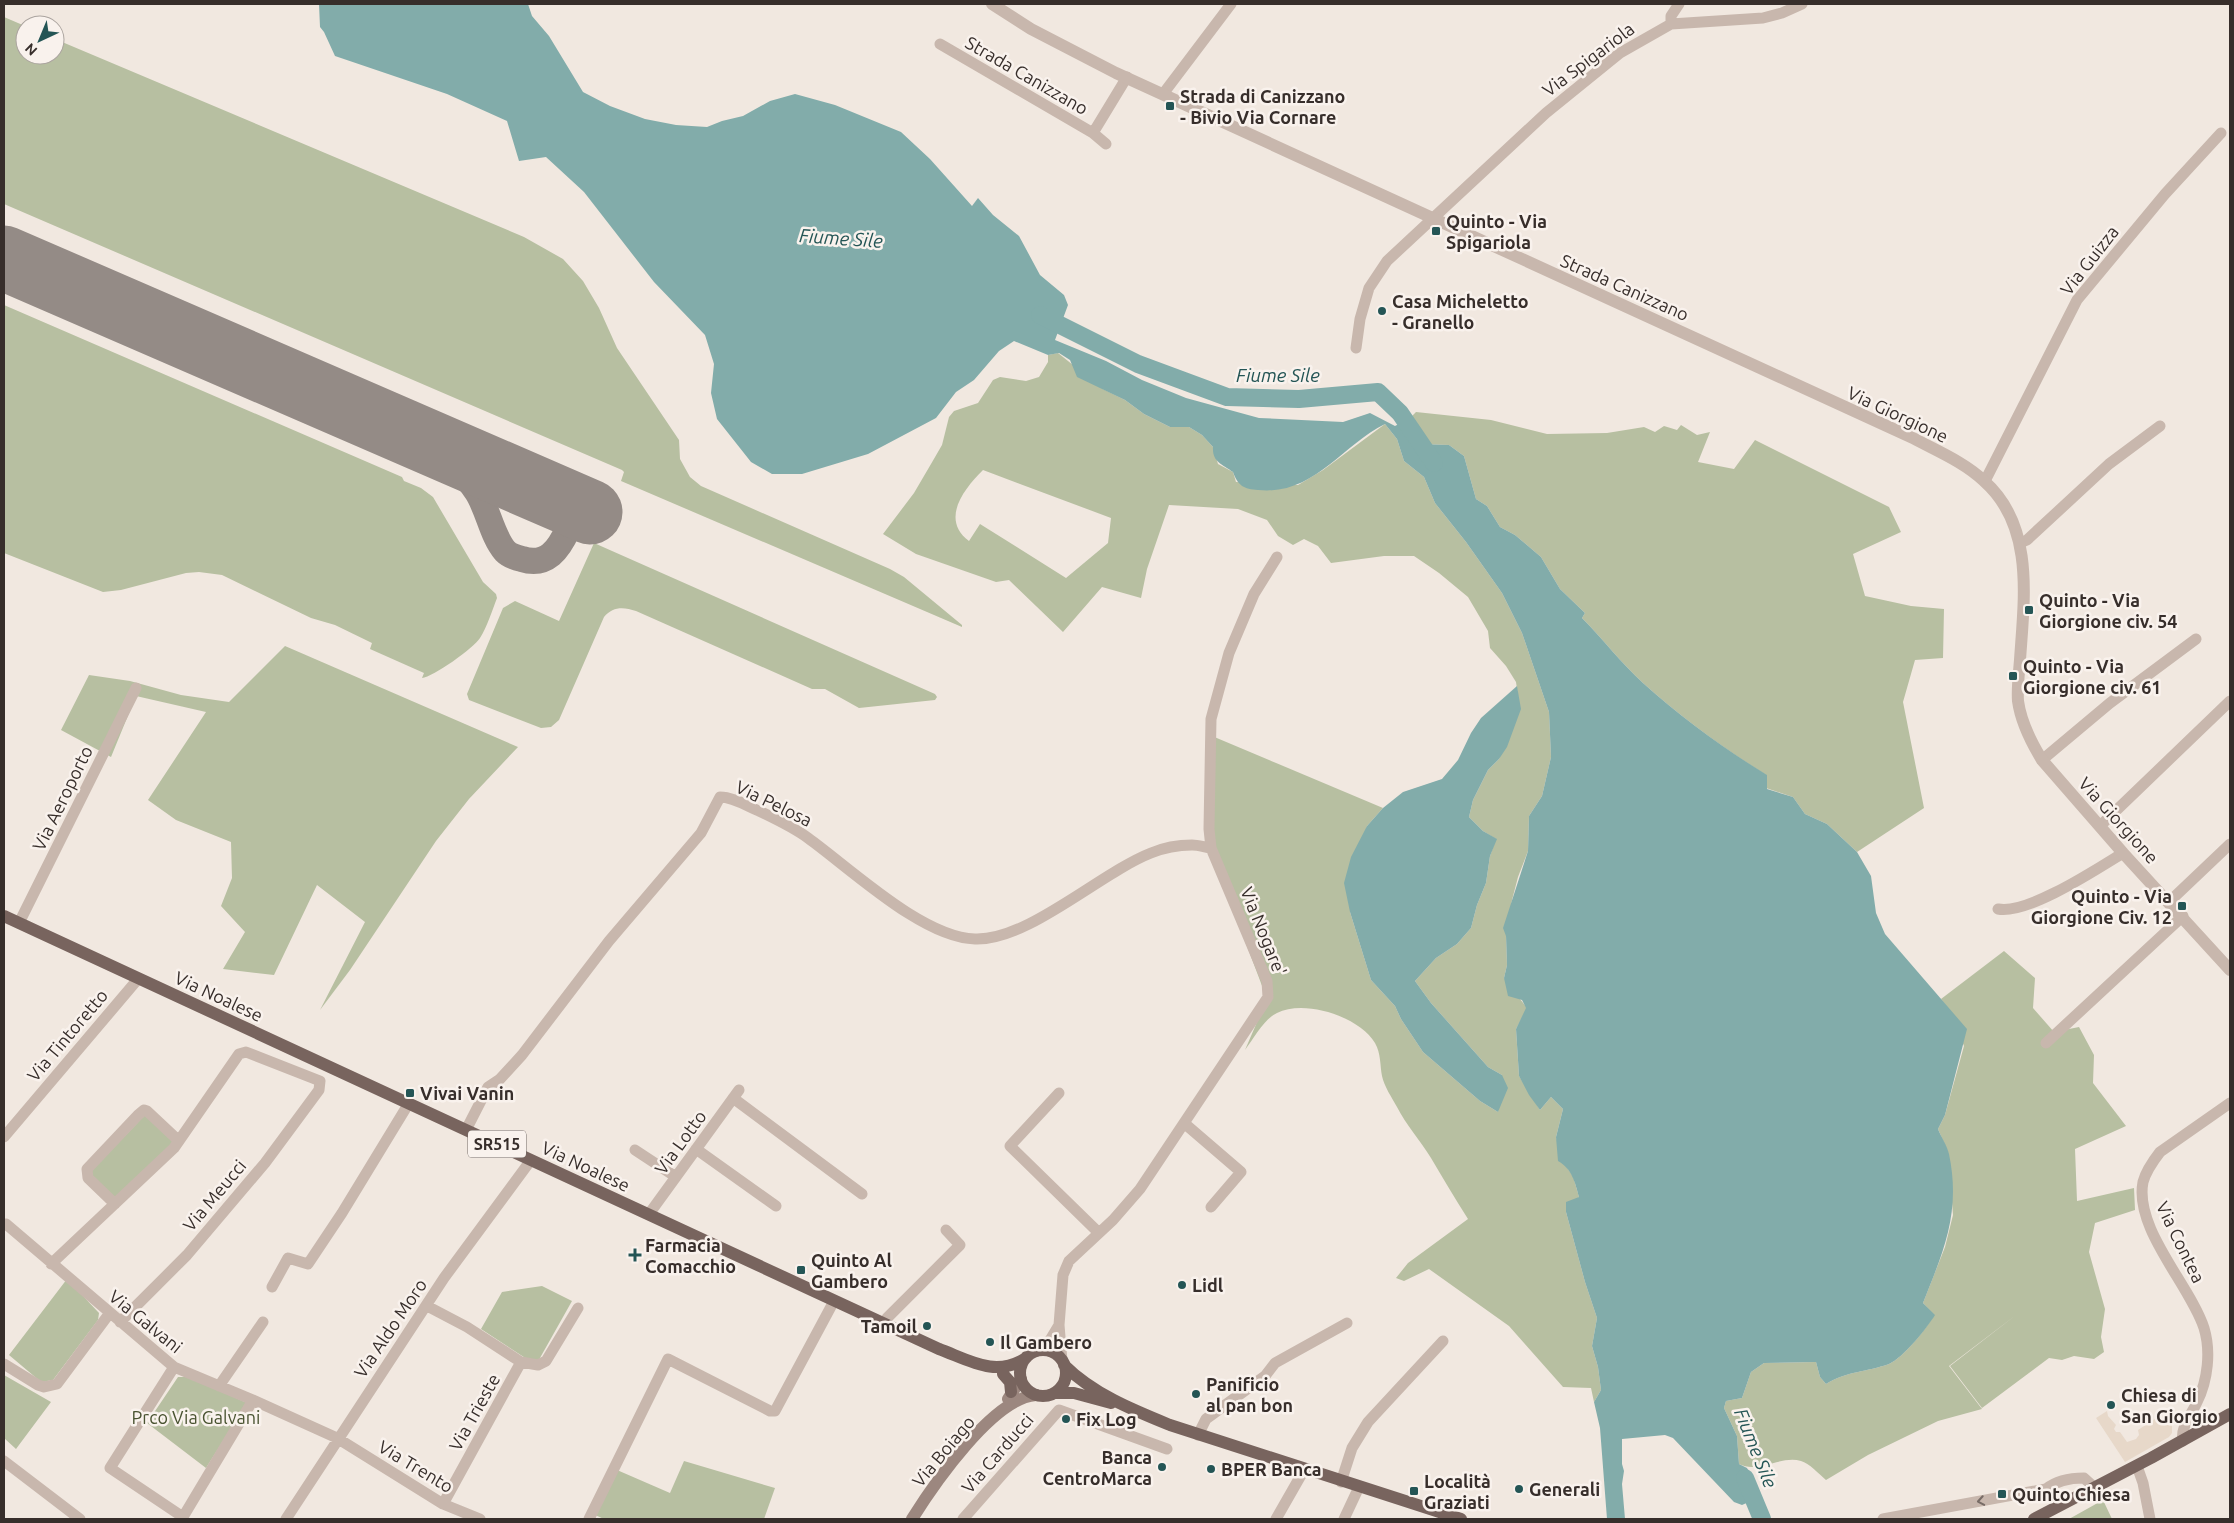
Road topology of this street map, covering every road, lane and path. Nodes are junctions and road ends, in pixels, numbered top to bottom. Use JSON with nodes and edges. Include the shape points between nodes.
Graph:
{"nodes":[{"id":1,"x":992,"y":4,"type":"edge"},
{"id":2,"x":1231,"y":4,"type":"edge"},
{"id":3,"x":1678,"y":4,"type":"edge"},
{"id":4,"x":1802,"y":4,"type":"edge"},
{"id":5,"x":1671,"y":24,"type":"junction"},
{"id":6,"x":940,"y":44,"type":"dead end"},
{"id":7,"x":1127,"y":77,"type":"junction"},
{"id":8,"x":1163,"y":94,"type":"junction"},
{"id":9,"x":1092,"y":133,"type":"junction"},
{"id":10,"x":2221,"y":133,"type":"dead end"},
{"id":11,"x":1106,"y":144,"type":"dead end"},
{"id":12,"x":1431,"y":218,"type":"junction"},
{"id":13,"x":1356,"y":348,"type":"dead end"},
{"id":14,"x":1728,"y":353,"type":"joint"},
{"id":15,"x":2160,"y":426,"type":"dead end"},
{"id":16,"x":1985,"y":481,"type":"junction"},
{"id":17,"x":2020,"y":544,"type":"junction"},
{"id":18,"x":1277,"y":557,"type":"dead end"},
{"id":19,"x":2196,"y":639,"type":"dead end"},
{"id":20,"x":136,"y":688,"type":"dead end"},
{"id":21,"x":2230,"y":700,"type":"edge"},
{"id":22,"x":2042,"y":760,"type":"junction"},
{"id":23,"x":2100,"y":826,"type":"junction"},
{"id":24,"x":2230,"y":844,"type":"edge"},
{"id":25,"x":1211,"y":848,"type":"junction"},
{"id":26,"x":2123,"y":853,"type":"junction"},
{"id":27,"x":2170,"y":902,"type":"junction"},
{"id":28,"x":1998,"y":909,"type":"dead end"},
{"id":29,"x":4,"y":916,"type":"edge"},
{"id":30,"x":2183,"y":916,"type":"junction"},
{"id":31,"x":19,"y":923,"type":"junction"},
{"id":32,"x":2230,"y":970,"type":"edge"},
{"id":33,"x":138,"y":978,"type":"junction"},
{"id":34,"x":2046,"y":1043,"type":"dead end"},
{"id":35,"x":330,"y":1066,"type":"junction"},
{"id":36,"x":320,"y":1081,"type":"junction"},
{"id":37,"x":1059,"y":1093,"type":"dead end"},
{"id":38,"x":409,"y":1103,"type":"junction"},
{"id":39,"x":2230,"y":1103,"type":"edge"},
{"id":40,"x":1184,"y":1123,"type":"junction"},
{"id":41,"x":466,"y":1130,"type":"junction"},
{"id":42,"x":4,"y":1137,"type":"edge"},
{"id":43,"x":178,"y":1141,"type":"junction"},
{"id":44,"x":696,"y":1149,"type":"junction"},
{"id":45,"x":635,"y":1150,"type":"dead end"},
{"id":46,"x":531,"y":1160,"type":"junction"},
{"id":47,"x":676,"y":1177,"type":"junction"},
{"id":48,"x":862,"y":1194,"type":"dead end"},
{"id":49,"x":115,"y":1204,"type":"junction"},
{"id":50,"x":776,"y":1206,"type":"dead end"},
{"id":51,"x":1211,"y":1208,"type":"dead end"},
{"id":52,"x":649,"y":1214,"type":"junction"},
{"id":53,"x":6,"y":1224,"type":"dead end"},
{"id":54,"x":946,"y":1230,"type":"dead end"},
{"id":55,"x":1099,"y":1233,"type":"junction"},
{"id":56,"x":51,"y":1264,"type":"junction"},
{"id":57,"x":272,"y":1287,"type":"dead end"},
{"id":58,"x":834,"y":1301,"type":"junction"},
{"id":59,"x":427,"y":1306,"type":"junction"},
{"id":60,"x":578,"y":1308,"type":"dead end"},
{"id":61,"x":110,"y":1314,"type":"junction"},
{"id":62,"x":120,"y":1322,"type":"junction"},
{"id":63,"x":262,"y":1322,"type":"dead end"},
{"id":64,"x":1348,"y":1323,"type":"dead end"},
{"id":65,"x":884,"y":1324,"type":"junction"},
{"id":66,"x":1060,"y":1325,"type":"junction"},
{"id":67,"x":1443,"y":1341,"type":"dead end"},
{"id":68,"x":1037,"y":1351,"type":"junction"},
{"id":69,"x":1026,"y":1358,"type":"junction"},
{"id":70,"x":522,"y":1362,"type":"junction"},
{"id":71,"x":1063,"y":1363,"type":"junction"},
{"id":72,"x":4,"y":1364,"type":"edge"},
{"id":73,"x":174,"y":1367,"type":"junction"},
{"id":74,"x":998,"y":1371,"type":"junction"},
{"id":75,"x":1021,"y":1379,"type":"junction"},
{"id":76,"x":219,"y":1386,"type":"junction"},
{"id":77,"x":1012,"y":1392,"type":"junction"},
{"id":78,"x":1055,"y":1393,"type":"junction"},
{"id":79,"x":1036,"y":1395,"type":"junction"},
{"id":80,"x":253,"y":1400,"type":"junction"},
{"id":81,"x":1123,"y":1406,"type":"junction"},
{"id":82,"x":1004,"y":1408,"type":"junction"},
{"id":83,"x":2230,"y":1414,"type":"edge"},
{"id":84,"x":1198,"y":1435,"type":"junction"},
{"id":85,"x":2185,"y":1435,"type":"junction"},
{"id":86,"x":337,"y":1438,"type":"junction"},
{"id":87,"x":1167,"y":1449,"type":"dead end"},
{"id":88,"x":4,"y":1461,"type":"edge"},
{"id":89,"x":2137,"y":1466,"type":"junction"},
{"id":90,"x":1304,"y":1470,"type":"junction"},
{"id":91,"x":1341,"y":1482,"type":"junction"},
{"id":92,"x":1359,"y":1488,"type":"junction"},
{"id":93,"x":2095,"y":1488,"type":"junction"},
{"id":94,"x":2046,"y":1489,"type":"junction"},
{"id":95,"x":443,"y":1504,"type":"junction"},
{"id":96,"x":2054,"y":1509,"type":"junction"},
{"id":97,"x":592,"y":1518,"type":"edge"},
{"id":98,"x":80,"y":1519,"type":"edge"},
{"id":99,"x":286,"y":1519,"type":"edge"},
{"id":100,"x":480,"y":1519,"type":"edge"},
{"id":101,"x":912,"y":1519,"type":"edge"},
{"id":102,"x":963,"y":1519,"type":"edge"},
{"id":103,"x":1276,"y":1519,"type":"edge"},
{"id":104,"x":1344,"y":1519,"type":"edge"},
{"id":105,"x":1461,"y":1519,"type":"edge"},
{"id":106,"x":1883,"y":1519,"type":"edge"},
{"id":107,"x":2034,"y":1519,"type":"edge"},
{"id":108,"x":2150,"y":1519,"type":"edge"}],
"edges":[{"from":1,"to":7,"type":"street","name":"Strada Canizzano","via":[[1031,28]]},
{"from":2,"to":8,"type":"street"},
{"from":3,"to":5,"type":"street"},
{"from":4,"to":5,"type":"street","name":"Via Spigariola","via":[[1763,18]]},
{"from":5,"to":12,"type":"street","name":"Via Spigariola","via":[[1608,62],[1546,113]]},
{"from":6,"to":9,"type":"street","name":"Strada Canizzano"},
{"from":7,"to":8,"type":"street","name":"Strada Canizzano"},
{"from":7,"to":9,"type":"street","name":"Strada Canizzano"},
{"from":8,"to":12,"type":"street","name":"Strada Canizzano"},
{"from":9,"to":11,"type":"street"},
{"from":10,"to":16,"type":"street","name":"Via Guizza","via":[[2164,194],[2077,300]]},
{"from":12,"to":13,"type":"street","name":"Via Spigariola","via":[[1387,261],[1369,288]]},
{"from":12,"to":14,"type":"street","name":"Strada Canizzano"},
{"from":14,"to":16,"type":"street","name":"Via Giorgione","via":[[1913,438],[1965,466]]},
{"from":15,"to":17,"type":"street","via":[[2109,464]]},
{"from":16,"to":17,"type":"street","name":"Via Giorgione","via":[[2000,498]]},
{"from":17,"to":22,"type":"street","name":"Via Giorgione","via":[[2024,585],[2018,699],[2022,722]]},
{"from":18,"to":25,"type":"street","name":"Via Nogare'","via":[[1254,594],[1229,654],[1211,719]]},
{"from":19,"to":22,"type":"street","via":[[2110,703]]},
{"from":20,"to":31,"type":"street","name":"Via Aeroporto"},
{"from":21,"to":23,"type":"street"},
{"from":22,"to":23,"type":"street","name":"Via Giorgione"},
{"from":23,"to":26,"type":"street","name":"Via Giorgione"},
{"from":24,"to":27,"type":"street"},
{"from":25,"to":40,"type":"street","name":"Via Nogare'","via":[[1267,981],[1268,997]]},
{"from":25,"to":41,"type":"street","name":"Via Pelosa","via":[[1194,844],[1153,852],[1018,929],[976,939],[934,929],[788,825],[720,796],[701,833],[609,941],[522,1055],[488,1087]]},
{"from":26,"to":27,"type":"street","name":"Via Giorgione"},
{"from":26,"to":28,"type":"street","via":[[2047,896],[2007,911]]},
{"from":27,"to":30,"type":"street","name":"Via Giorgione"},
{"from":29,"to":31,"type":"main road","name":"Via Noalese","number":"SR515"},
{"from":30,"to":32,"type":"street","name":"Via Giorgione"},
{"from":30,"to":34,"type":"street"},
{"from":31,"to":33,"type":"main road","name":"Via Noalese","number":"SR515"},
{"from":33,"to":35,"type":"main road","name":"Via Noalese","number":"SR515"},
{"from":33,"to":42,"type":"street","name":"Via Tintoretto"},
{"from":35,"to":36,"type":"street","name":"Via Meucci"},
{"from":35,"to":38,"type":"main road","name":"Via Noalese","number":"SR515"},
{"from":36,"to":43,"type":"street","via":[[242,1052]]},
{"from":36,"to":62,"type":"street","name":"Via Meucci","via":[[319,1090],[264,1163],[186,1255]]},
{"from":37,"to":55,"type":"street","via":[[1010,1146]]},
{"from":38,"to":41,"type":"main road","name":"Via Noalese","number":"SR515"},
{"from":38,"to":57,"type":"street","via":[[308,1264],[288,1258]]},
{"from":39,"to":85,"type":"street","name":"Via Contea","via":[[2160,1152],[2143,1181],[2142,1203],[2149,1222],[2204,1327],[2208,1352],[2205,1377]]},
{"from":40,"to":51,"type":"street","via":[[1241,1172]]},
{"from":40,"to":55,"type":"street","name":"Via Nogare'","via":[[1140,1189]]},
{"from":41,"to":46,"type":"main road","name":"Via Noalese","number":"SR515"},
{"from":43,"to":49,"type":"street"},
{"from":43,"to":49,"type":"street","via":[[147,1111],[138,1115],[87,1169],[88,1178]]},
{"from":44,"to":47,"type":"street","name":"Via Lotto"},
{"from":44,"to":48,"type":"street","name":"Via Lotto","via":[[736,1094]]},
{"from":44,"to":50,"type":"street"},
{"from":45,"to":47,"type":"street"},
{"from":46,"to":52,"type":"main road","name":"Via Noalese","number":"SR515"},
{"from":46,"to":59,"type":"street","name":"Via Aldo Moro"},
{"from":47,"to":52,"type":"street","name":"Via Lotto"},
{"from":49,"to":56,"type":"street"},
{"from":52,"to":58,"type":"main road","name":"Via Noalese","number":"SR515"},
{"from":53,"to":56,"type":"street","name":"Via Galvani"},
{"from":54,"to":65,"type":"street","via":[[960,1245],[886,1318]]},
{"from":55,"to":66,"type":"street","name":"Via Nogare'","via":[[1074,1255],[1066,1267]]},
{"from":56,"to":61,"type":"street","name":"Via Galvani"},
{"from":58,"to":65,"type":"main road","name":"Via Noalese","number":"SR515"},
{"from":58,"to":97,"type":"street","via":[[775,1411],[668,1359]]},
{"from":59,"to":70,"type":"street","name":"Via Trieste"},
{"from":59,"to":86,"type":"street","name":"Via Aldo Moro"},
{"from":60,"to":70,"type":"street","name":"Via Trieste","via":[[546,1361],[538,1365]]},
{"from":61,"to":62,"type":"street","name":"Via Galvani"},
{"from":61,"to":72,"type":"street","via":[[57,1384],[38,1385]]},
{"from":62,"to":73,"type":"street","name":"Via Galvani"},
{"from":63,"to":76,"type":"street"},
{"from":64,"to":84,"type":"street","via":[[1275,1363],[1266,1376],[1206,1419]]},
{"from":65,"to":74,"type":"main road","name":"Via Noalese","number":"SR515"},
{"from":66,"to":68,"type":"street"},
{"from":66,"to":71,"type":"street","name":"Via Nogare'"},
{"from":67,"to":91,"type":"street","via":[[1368,1422],[1352,1448]]},
{"from":68,"to":69,"type":"main road"},
{"from":68,"to":71,"type":"main road","via":[[1054,1353]]},
{"from":69,"to":74,"type":"main road"},
{"from":69,"to":75,"type":"main road","via":[[1021,1366]]},
{"from":70,"to":95,"type":"street","name":"Via Trieste"},
{"from":71,"to":78,"type":"main road","via":[[1065,1380]]},
{"from":71,"to":81,"type":"main road","via":[[1082,1380]]},
{"from":73,"to":76,"type":"street","name":"Via Galvani"},
{"from":73,"to":80,"type":"street","via":[[110,1468],[183,1517]]},
{"from":74,"to":75,"type":"main road","name":"Via Noalese"},
{"from":74,"to":77,"type":"main road","via":[[1010,1382]]},
{"from":75,"to":77,"type":"main road","name":"Via Boiago"},
{"from":75,"to":79,"type":"main road","via":[[1026,1389]]},
{"from":76,"to":80,"type":"street","name":"Via Galvani"},
{"from":77,"to":82,"type":"main road","name":"Via Boiago"},
{"from":78,"to":79,"type":"main road"},
{"from":78,"to":81,"type":"main road","via":[[1074,1393]]},
{"from":79,"to":82,"type":"main road","name":"Via Boiago","via":[[1015,1400]]},
{"from":80,"to":86,"type":"street","name":"Via Galvani"},
{"from":81,"to":84,"type":"main road"},
{"from":82,"to":101,"type":"main road","name":"Via Boiago","via":[[955,1458]]},
{"from":83,"to":85,"type":"main road"},
{"from":84,"to":90,"type":"main road"},
{"from":85,"to":89,"type":"main road"},
{"from":86,"to":95,"type":"street","name":"Via Trento"},
{"from":86,"to":99,"type":"street","name":"Via Aldo Moro"},
{"from":87,"to":102,"type":"street","name":"Via Carducci","via":[[1059,1410]]},
{"from":88,"to":98,"type":"street"},
{"from":89,"to":93,"type":"main road"},
{"from":89,"to":108,"type":"street"},
{"from":90,"to":91,"type":"main road"},
{"from":90,"to":103,"type":"street"},
{"from":91,"to":92,"type":"main road"},
{"from":92,"to":104,"type":"street"},
{"from":92,"to":105,"type":"main road"},
{"from":93,"to":94,"type":"street","via":[[2084,1478],[2074,1478]]},
{"from":93,"to":96,"type":"main road"},
{"from":94,"to":96,"type":"street"},
{"from":94,"to":106,"type":"street","one_way":true},
{"from":95,"to":100,"type":"street","name":"Via Trento"},
{"from":96,"to":107,"type":"main road"}]}
